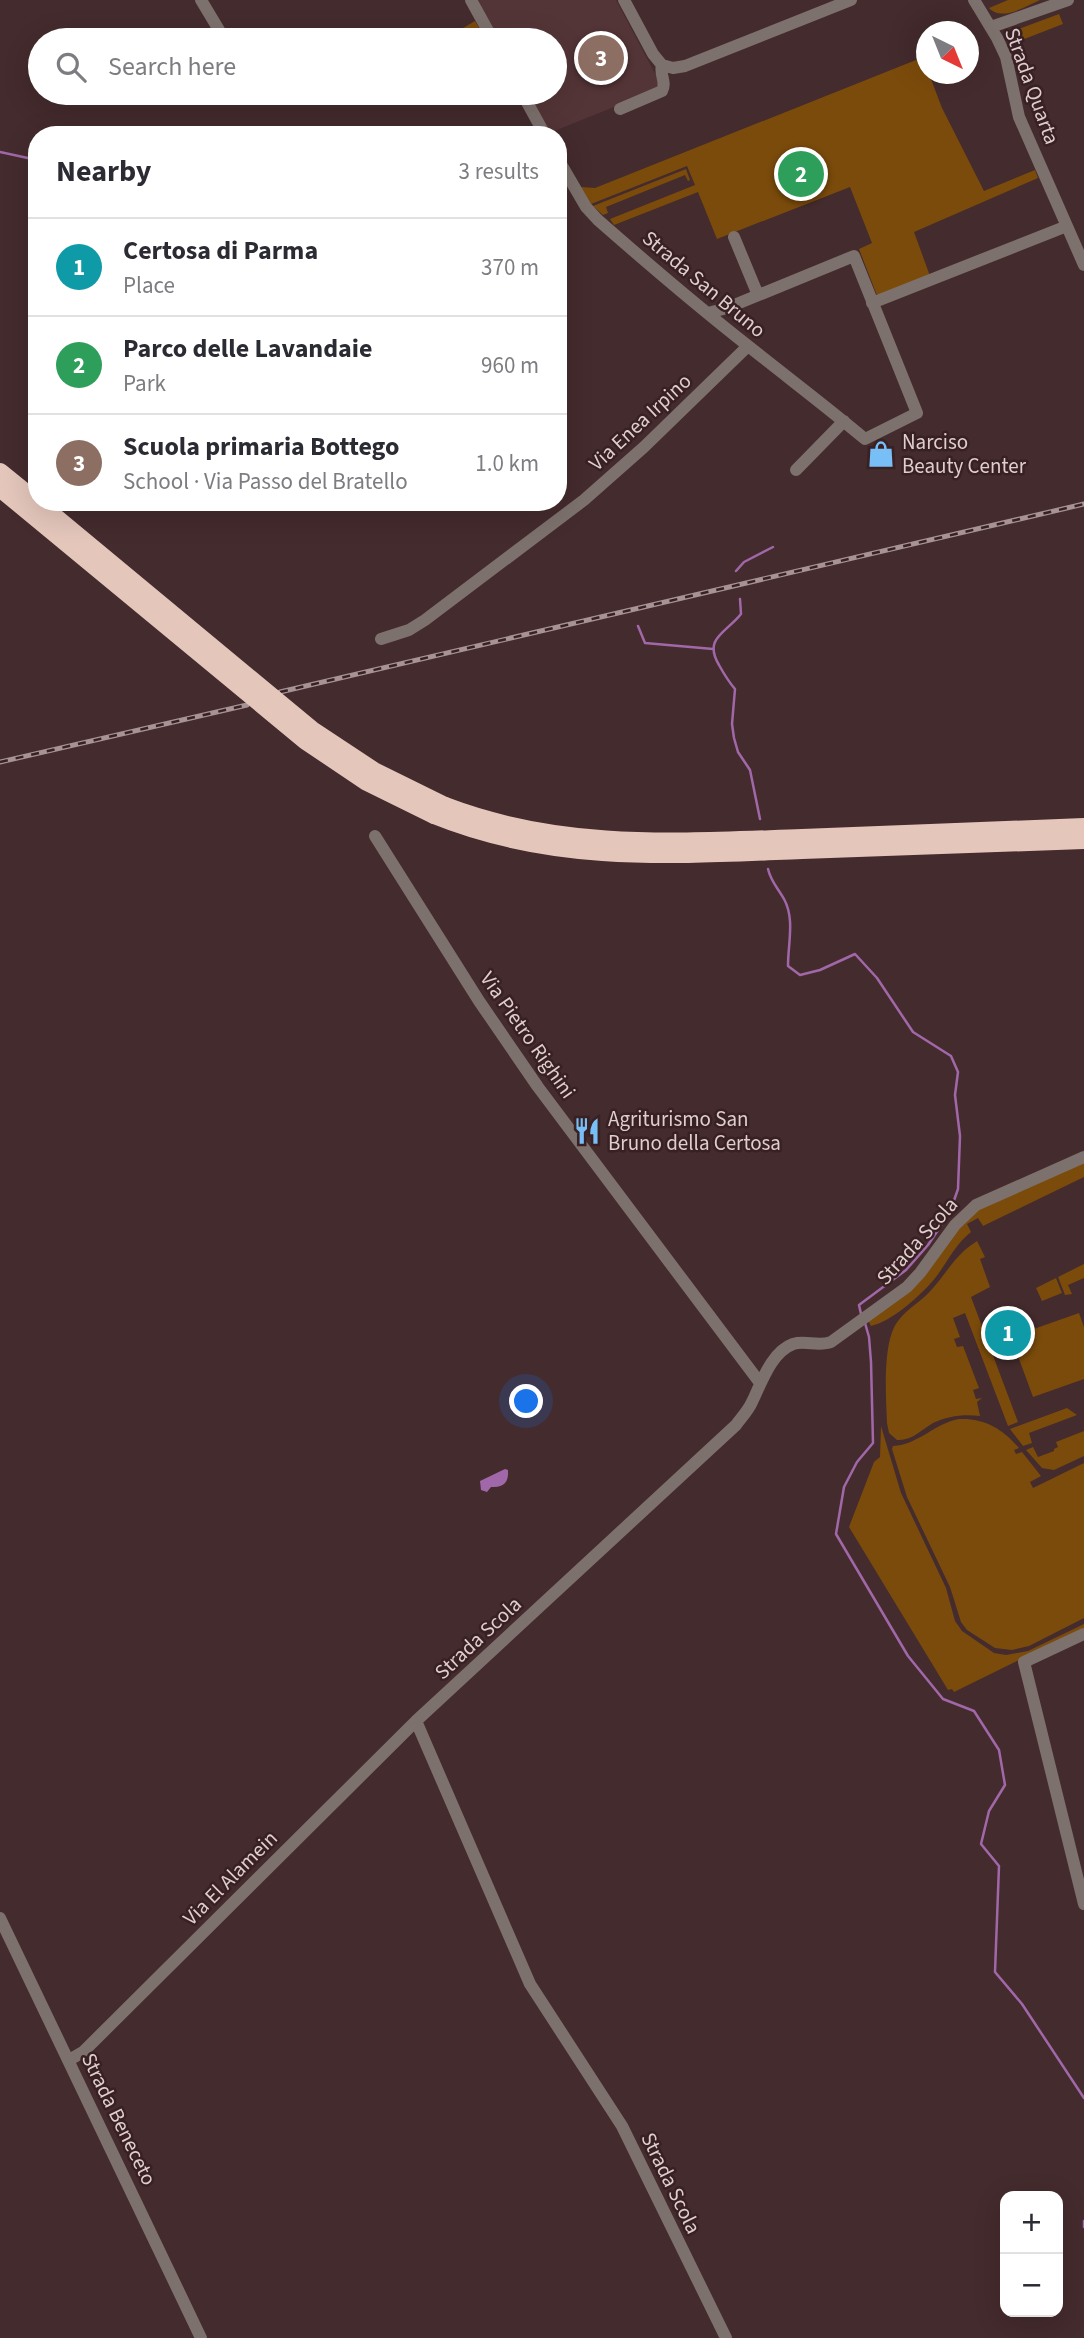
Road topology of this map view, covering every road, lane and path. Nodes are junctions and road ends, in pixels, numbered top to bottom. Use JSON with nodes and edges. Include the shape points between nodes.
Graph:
{"nodes":[{"id":1,"x":201,"y":0,"type":"edge"},
{"id":2,"x":471,"y":0,"type":"edge"},
{"id":3,"x":624,"y":0,"type":"edge"},
{"id":4,"x":813,"y":0,"type":"edge"},
{"id":5,"x":851,"y":0,"type":"edge"},
{"id":6,"x":974,"y":0,"type":"edge"},
{"id":7,"x":1069,"y":0,"type":"edge"},
{"id":8,"x":819,"y":13,"type":"junction"},
{"id":9,"x":990,"y":27,"type":"junction"},
{"id":10,"x":218,"y":28,"type":"edge"},
{"id":11,"x":486,"y":28,"type":"edge"},
{"id":12,"x":662,"y":65,"type":"junction"},
{"id":13,"x":529,"y":105,"type":"edge"},
{"id":14,"x":620,"y":109,"type":"dead end"},
{"id":15,"x":540,"y":126,"type":"edge"},
{"id":16,"x":567,"y":175,"type":"edge"},
{"id":17,"x":1067,"y":226,"type":"junction"},
{"id":18,"x":734,"y":237,"type":"dead end"},
{"id":19,"x":1084,"y":265,"type":"edge"},
{"id":20,"x":758,"y":295,"type":"junction"},
{"id":21,"x":872,"y":303,"type":"junction"},
{"id":22,"x":708,"y":313,"type":"junction"},
{"id":23,"x":748,"y":346,"type":"junction"},
{"id":24,"x":844,"y":421,"type":"junction"},
{"id":25,"x":796,"y":470,"type":"dead end"},
{"id":26,"x":0,"y":472,"type":"edge"},
{"id":27,"x":0,"y":488,"type":"edge"},
{"id":28,"x":28,"y":495,"type":"edge"},
{"id":29,"x":47,"y":511,"type":"edge"},
{"id":30,"x":381,"y":639,"type":"dead end"},
{"id":31,"x":440,"y":811,"type":"junction"},
{"id":32,"x":1084,"y":827,"type":"edge"},
{"id":33,"x":375,"y":836,"type":"dead end"},
{"id":34,"x":1084,"y":840,"type":"edge"},
{"id":35,"x":1084,"y":1157,"type":"edge"},
{"id":36,"x":760,"y":1383,"type":"junction"},
{"id":37,"x":1084,"y":1634,"type":"edge"},
{"id":38,"x":416,"y":1721,"type":"junction"},
{"id":39,"x":1084,"y":1904,"type":"edge"},
{"id":40,"x":0,"y":1918,"type":"edge"},
{"id":41,"x":69,"y":2060,"type":"junction"},
{"id":42,"x":201,"y":2338,"type":"edge"},
{"id":43,"x":726,"y":2338,"type":"edge"}],
"edges":[{"from":1,"to":10,"type":"street"},
{"from":2,"to":11,"type":"street"},
{"from":3,"to":12,"type":"street"},
{"from":4,"to":8,"type":"street"},
{"from":5,"to":8,"type":"street"},
{"from":6,"to":9,"type":"street","name":"Strada Quarta"},
{"from":7,"to":9,"type":"street"},
{"from":8,"to":12,"type":"street","via":[[685,66]]},
{"from":9,"to":17,"type":"street","name":"Strada Quarta","via":[[1006,57],[1019,117]]},
{"from":12,"to":14,"type":"street","via":[[662,91]]},
{"from":13,"to":15,"type":"street"},
{"from":16,"to":22,"type":"street","name":"Strada San Bruno","via":[[592,214]]},
{"from":17,"to":19,"type":"street","name":"Strada Quarta"},
{"from":17,"to":21,"type":"street"},
{"from":18,"to":20,"type":"street"},
{"from":20,"to":21,"type":"street","via":[[854,256]]},
{"from":20,"to":22,"type":"street"},
{"from":21,"to":24,"type":"street","name":"Strada San Bruno","via":[[917,413],[865,439]]},
{"from":22,"to":23,"type":"street","name":"Strada San Bruno"},
{"from":23,"to":24,"type":"street","name":"Strada San Bruno"},
{"from":23,"to":30,"type":"street","name":"Via Enea Irpino","via":[[584,500],[417,625]]},
{"from":24,"to":25,"type":"street"},
{"from":26,"to":28,"type":"highway","bridge":true},
{"from":27,"to":31,"type":"highway","bridge":true,"via":[[306,741],[367,782]]},
{"from":29,"to":31,"type":"highway","bridge":true,"via":[[312,730]]},
{"from":31,"to":32,"type":"highway","via":[[531,831],[612,842]]},
{"from":31,"to":34,"type":"highway","via":[[476,830],[530,844],[622,855]]},
{"from":33,"to":36,"type":"street","name":"Via Pietro Righini","via":[[538,1087]]},
{"from":35,"to":36,"type":"street","name":"Strada Scola","via":[[976,1205],[911,1282],[822,1346],[789,1346]]},
{"from":36,"to":38,"type":"street","name":"Strada Scola","via":[[736,1425]]},
{"from":37,"to":39,"type":"street","via":[[1024,1662]]},
{"from":38,"to":41,"type":"street","name":"Via El Alamein","via":[[91,2044]]},
{"from":38,"to":43,"type":"street","name":"Strada Scola","via":[[530,1984],[622,2126]]},
{"from":40,"to":41,"type":"street","name":"Strada Beneceto"},
{"from":41,"to":42,"type":"street","name":"Strada Beneceto"}]}
